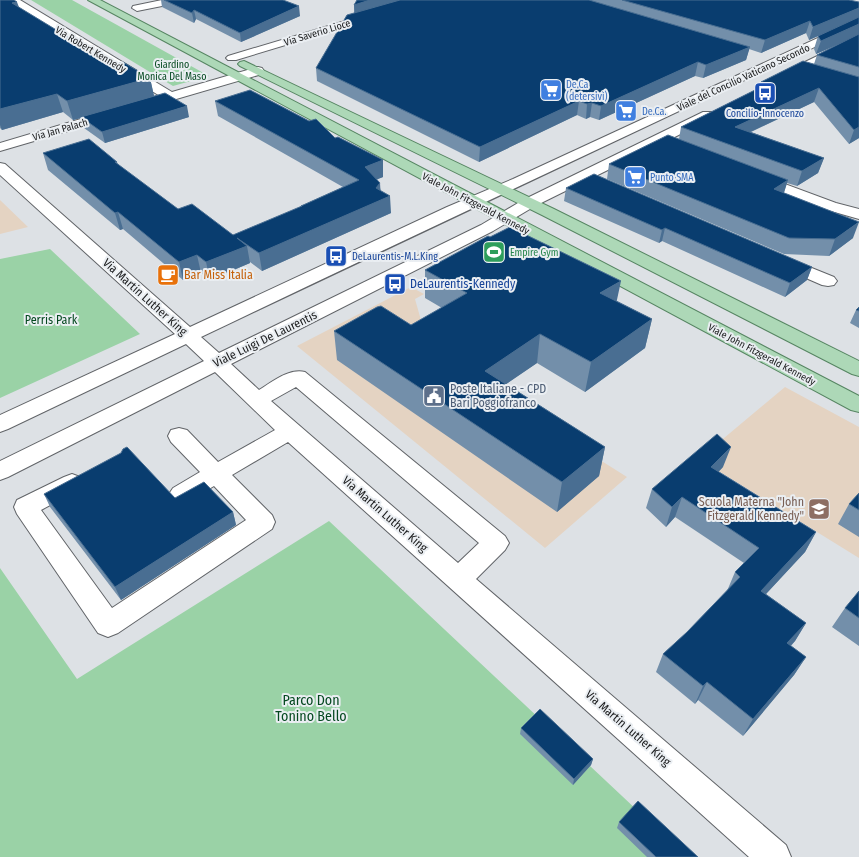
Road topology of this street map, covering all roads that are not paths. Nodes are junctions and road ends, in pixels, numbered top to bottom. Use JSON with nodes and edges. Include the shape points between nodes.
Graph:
{"nodes":[{"id":1,"x":13,"y":0,"type":"edge"},
{"id":2,"x":93,"y":0,"type":"edge"},
{"id":3,"x":122,"y":0,"type":"edge"},
{"id":4,"x":177,"y":0,"type":"edge"},
{"id":5,"x":425,"y":0,"type":"edge"},
{"id":6,"x":137,"y":8,"type":"junction"},
{"id":7,"x":859,"y":22,"type":"edge"},
{"id":8,"x":859,"y":39,"type":"edge"},
{"id":9,"x":761,"y":57,"type":"edge"},
{"id":10,"x":232,"y":58,"type":"junction"},
{"id":11,"x":776,"y":62,"type":"junction"},
{"id":12,"x":800,"y":69,"type":"junction"},
{"id":13,"x":258,"y":71,"type":"junction"},
{"id":14,"x":815,"y":73,"type":"edge"},
{"id":15,"x":237,"y":77,"type":"junction"},
{"id":16,"x":772,"y":83,"type":"edge"},
{"id":17,"x":171,"y":96,"type":"junction"},
{"id":18,"x":722,"y":108,"type":"edge"},
{"id":19,"x":658,"y":140,"type":"junction"},
{"id":20,"x":0,"y":147,"type":"edge"},
{"id":21,"x":679,"y":148,"type":"edge"},
{"id":22,"x":0,"y":167,"type":"edge"},
{"id":23,"x":744,"y":172,"type":"edge"},
{"id":24,"x":584,"y":176,"type":"junction"},
{"id":25,"x":601,"y":183,"type":"edge"},
{"id":26,"x":502,"y":189,"type":"junction"},
{"id":27,"x":473,"y":201,"type":"junction"},
{"id":28,"x":529,"y":203,"type":"junction"},
{"id":29,"x":859,"y":214,"type":"edge"},
{"id":30,"x":505,"y":218,"type":"junction"},
{"id":31,"x":769,"y":256,"type":"edge"},
{"id":32,"x":828,"y":281,"type":"dead end"},
{"id":33,"x":189,"y":336,"type":"junction"},
{"id":34,"x":217,"y":363,"type":"junction"},
{"id":35,"x":859,"y":369,"type":"edge"},
{"id":36,"x":256,"y":400,"type":"junction"},
{"id":37,"x":859,"y":405,"type":"edge"},
{"id":38,"x":0,"y":424,"type":"edge"},
{"id":39,"x":290,"y":431,"type":"junction"},
{"id":40,"x":179,"y":436,"type":"dead end"},
{"id":41,"x":0,"y":471,"type":"edge"},
{"id":42,"x":89,"y":474,"type":"edge"},
{"id":43,"x":217,"y":474,"type":"junction"},
{"id":44,"x":181,"y":494,"type":"edge"},
{"id":45,"x":459,"y":579,"type":"junction"},
{"id":46,"x":774,"y":857,"type":"edge"}],
"edges":[{"from":1,"to":17,"type":"street","name":"Via Robert Kennedy"},
{"from":2,"to":15,"type":"main road","name":"Viale John Fitzgerald Kennedy"},
{"from":3,"to":6,"type":"main road","name":"Viale John Fitzgerald Kennedy"},
{"from":4,"to":6,"type":"street"},
{"from":5,"to":10,"type":"street","name":"Via Saverio Lioce"},
{"from":6,"to":10,"type":"main road","name":"Viale John Fitzgerald Kennedy"},
{"from":7,"to":11,"type":"street","name":"Viale del Concilio Vaticano Secondo"},
{"from":8,"to":12,"type":"street","name":"Viale del Concilio Vaticano Secondo"},
{"from":9,"to":11,"type":"street"},
{"from":10,"to":13,"type":"main road","name":"Viale John Fitzgerald Kennedy"},
{"from":11,"to":12,"type":"street"},
{"from":11,"to":26,"type":"street","name":"Viale del Concilio Vaticano Secondo"},
{"from":12,"to":14,"type":"street"},
{"from":12,"to":16,"type":"street","name":"Viale del Concilio Vaticano Secondo"},
{"from":13,"to":15,"type":"street","name":"Via Jan Palach"},
{"from":13,"to":26,"type":"main road","name":"Viale John Fitzgerald Kennedy"},
{"from":15,"to":17,"type":"street","name":"Via Jan Palach"},
{"from":15,"to":27,"type":"main road","name":"Viale John Fitzgerald Kennedy"},
{"from":17,"to":20,"type":"street","name":"Via Jan Palach"},
{"from":18,"to":19,"type":"street","name":"Viale del Concilio Vaticano Secondo"},
{"from":19,"to":21,"type":"street"},
{"from":19,"to":24,"type":"street","name":"Viale del Concilio Vaticano Secondo"},
{"from":22,"to":33,"type":"street","name":"Via Martin Luther King"},
{"from":23,"to":29,"type":"street","via":[[830,206]]},
{"from":24,"to":25,"type":"street"},
{"from":24,"to":28,"type":"street","name":"Viale del Concilio Vaticano Secondo"},
{"from":26,"to":27,"type":"street","name":"Viale del Concilio Vaticano Secondo"},
{"from":26,"to":28,"type":"main road","name":"Viale John Fitzgerald Kennedy"},
{"from":27,"to":30,"type":"main road","name":"Viale John Fitzgerald Kennedy"},
{"from":27,"to":33,"type":"street"},
{"from":28,"to":30,"type":"street","name":"Viale Luigi De Laurentis"},
{"from":28,"to":35,"type":"main road","name":"Viale John Fitzgerald Kennedy"},
{"from":30,"to":34,"type":"street","name":"Viale Luigi De Laurentis"},
{"from":30,"to":37,"type":"main road","name":"Viale John Fitzgerald Kennedy"},
{"from":31,"to":32,"type":"street"},
{"from":33,"to":34,"type":"street","name":"Via Martin Luther King"},
{"from":33,"to":38,"type":"street"},
{"from":34,"to":36,"type":"street","name":"Via Martin Luther King"},
{"from":34,"to":41,"type":"street","name":"Viale Luigi De Laurentis"},
{"from":36,"to":39,"type":"street","name":"Via Martin Luther King"},
{"from":36,"to":45,"type":"street","via":[[298,377],[496,543]]},
{"from":39,"to":43,"type":"street"},
{"from":39,"to":45,"type":"street","name":"Via Martin Luther King"},
{"from":40,"to":43,"type":"street"},
{"from":42,"to":43,"type":"street","via":[[26,507],[108,625],[263,522]]},
{"from":43,"to":44,"type":"street"},
{"from":45,"to":46,"type":"street","name":"Via Martin Luther King"}]}
